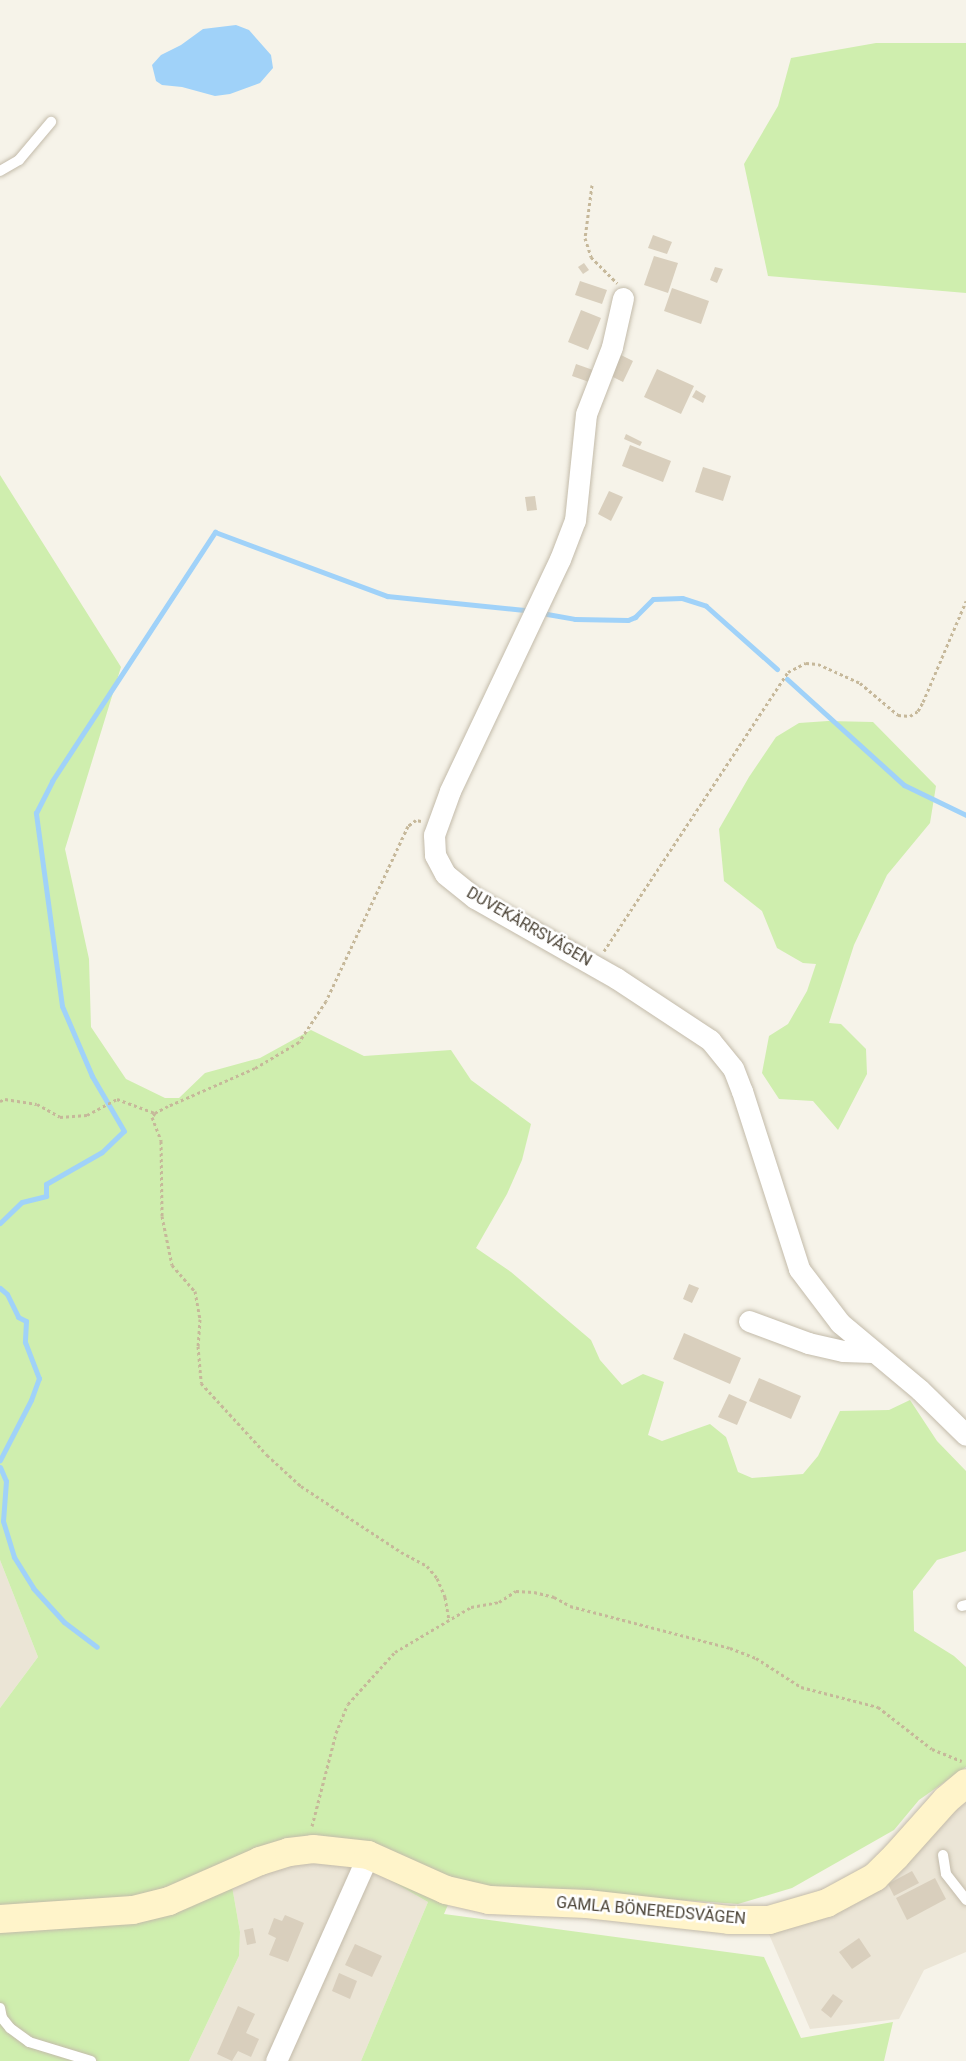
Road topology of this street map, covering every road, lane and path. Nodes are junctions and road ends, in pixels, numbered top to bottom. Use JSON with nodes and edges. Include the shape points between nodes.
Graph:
{"nodes":[{"id":1,"x":51,"y":122,"type":"dead end"},
{"id":2,"x":0,"y":171,"type":"edge"},
{"id":3,"x":592,"y":185,"type":"dead end"},
{"id":4,"x":623,"y":298,"type":"joint"},
{"id":5,"x":966,"y":600,"type":"edge"},
{"id":6,"x":436,"y":828,"type":"junction"},
{"id":7,"x":595,"y":965,"type":"junction"},
{"id":8,"x":0,"y":1101,"type":"edge"},
{"id":9,"x":155,"y":1113,"type":"junction"},
{"id":10,"x":749,"y":1321,"type":"dead end"},
{"id":11,"x":872,"y":1352,"type":"junction"},
{"id":12,"x":966,"y":1435,"type":"edge"},
{"id":13,"x":449,"y":1620,"type":"junction"},
{"id":14,"x":966,"y":1763,"type":"edge"},
{"id":15,"x":966,"y":1784,"type":"edge"},
{"id":16,"x":309,"y":1849,"type":"junction"},
{"id":17,"x":368,"y":1855,"type":"junction"},
{"id":18,"x":943,"y":1855,"type":"dead end"},
{"id":19,"x":966,"y":1900,"type":"edge"},
{"id":20,"x":0,"y":1919,"type":"edge"},
{"id":21,"x":0,"y":2008,"type":"edge"},
{"id":22,"x":91,"y":2061,"type":"edge"},
{"id":23,"x":276,"y":2061,"type":"edge"}],
"edges":[{"from":1,"to":2,"type":"lane","via":[[19,160]]},
{"from":3,"to":4,"type":"path","via":[[585,238],[591,257],[616,282]]},
{"from":4,"to":6,"type":"street","name":"DUVEKÄRRSVÄGEN","via":[[612,347],[586,414],[575,520]]},
{"from":5,"to":7,"type":"path","via":[[923,702],[910,716],[898,714],[860,683],[818,664],[806,663],[788,672]]},
{"from":6,"to":7,"type":"street","name":"DUVEKÄRRSVÄGEN","via":[[435,855],[445,874],[458,886]]},
{"from":6,"to":9,"type":"path","via":[[416,820],[408,826],[326,1001],[299,1042],[255,1068]]},
{"from":7,"to":11,"type":"street","name":"DUVEKÄRRSVÄGEN","via":[[692,1026],[727,1061],[742,1090],[799,1269],[840,1323]]},
{"from":8,"to":9,"type":"path","via":[[37,1104],[60,1117],[87,1115],[117,1098]]},
{"from":9,"to":13,"type":"path","via":[[152,1117],[160,1141],[162,1216],[172,1265],[195,1291],[200,1318],[201,1383],[301,1486],[427,1566],[445,1597]]},
{"from":10,"to":11,"type":"street","via":[[808,1343],[843,1351]]},
{"from":11,"to":12,"type":"street","name":"DUVEKÄRRSVÄGEN","via":[[920,1390]]},
{"from":13,"to":14,"type":"path","via":[[471,1607],[500,1602],[516,1591],[544,1594],[570,1606],[657,1627],[756,1658],[801,1687],[878,1707],[932,1749]]},
{"from":13,"to":16,"type":"path","via":[[395,1652],[348,1704],[336,1733]]},
{"from":15,"to":17,"type":"street","name":"GAMLA BÖNEREDSVÄGEN","via":[[945,1800],[874,1876],[827,1903],[769,1920],[489,1900],[446,1890]]},
{"from":16,"to":17,"type":"street","name":"GAMLA BÖNEREDSVÄGEN"},
{"from":16,"to":20,"type":"street","name":"GAMLA BÖNEREDSVÄGEN","via":[[260,1861],[177,1898],[133,1910]]},
{"from":17,"to":23,"type":"street"},
{"from":18,"to":19,"type":"lane","via":[[946,1874]]},
{"from":21,"to":22,"type":"lane","via":[[10,2028],[29,2042]]}]}
